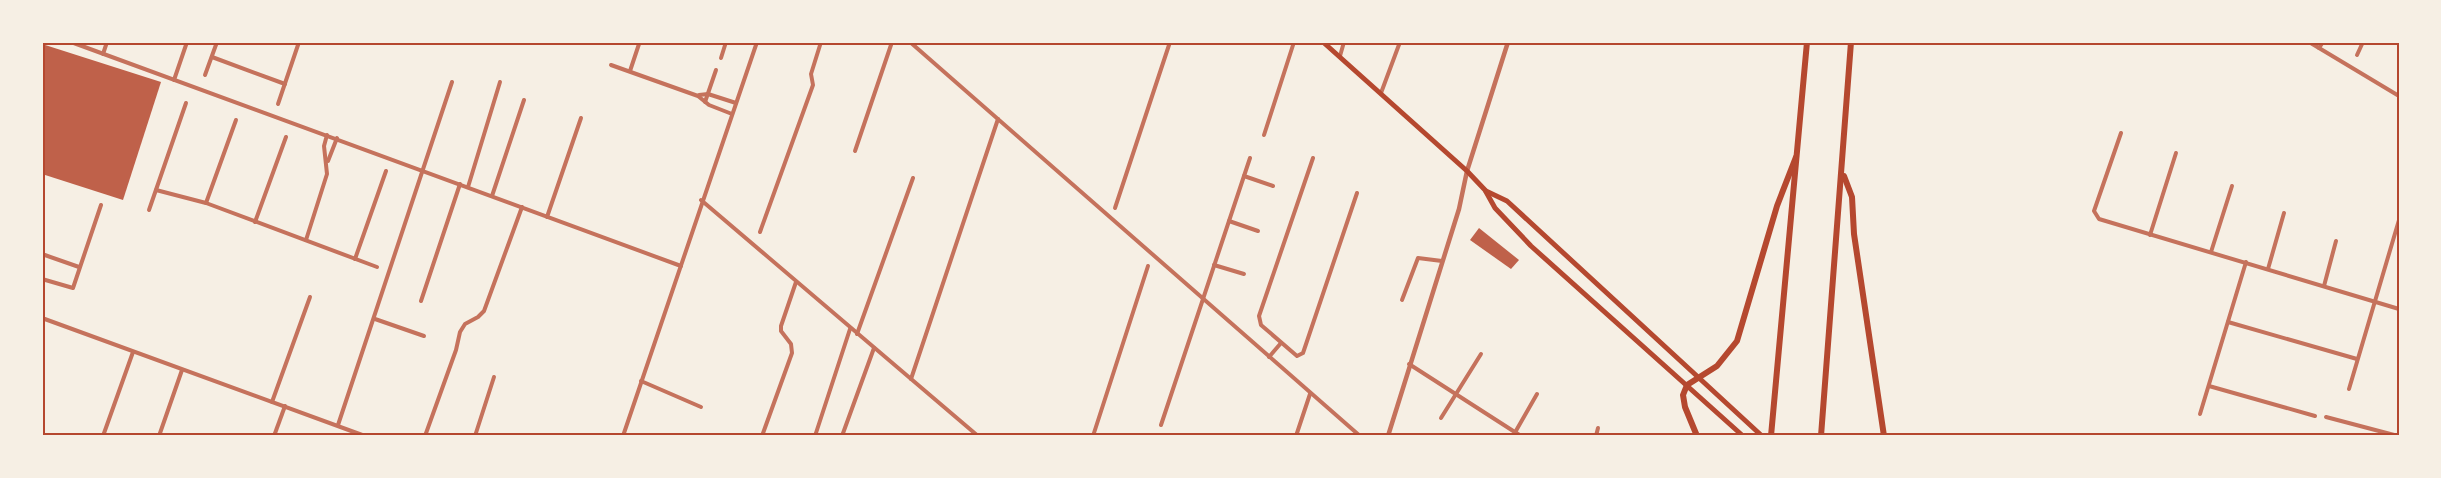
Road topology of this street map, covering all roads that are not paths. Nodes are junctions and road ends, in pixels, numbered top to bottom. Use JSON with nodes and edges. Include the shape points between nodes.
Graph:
{"nodes":[{"id":1,"x":71,"y":42,"type":"edge"},
{"id":2,"x":107,"y":42,"type":"edge"},
{"id":3,"x":187,"y":42,"type":"edge"},
{"id":4,"x":217,"y":42,"type":"edge"},
{"id":5,"x":299,"y":42,"type":"edge"},
{"id":6,"x":726,"y":42,"type":"edge"},
{"id":7,"x":757,"y":42,"type":"edge"},
{"id":8,"x":821,"y":42,"type":"edge"},
{"id":9,"x":891,"y":42,"type":"edge"},
{"id":10,"x":910,"y":42,"type":"edge"},
{"id":11,"x":1170,"y":42,"type":"edge"},
{"id":12,"x":1294,"y":42,"type":"edge"},
{"id":13,"x":1323,"y":42,"type":"edge"},
{"id":14,"x":1344,"y":42,"type":"edge"},
{"id":15,"x":1401,"y":42,"type":"edge"},
{"id":16,"x":1509,"y":42,"type":"edge"},
{"id":17,"x":1807,"y":42,"type":"edge"},
{"id":18,"x":1851,"y":42,"type":"edge"},
{"id":19,"x":2309,"y":42,"type":"edge"},
{"id":20,"x":2322,"y":42,"type":"edge"},
{"id":21,"x":2363,"y":42,"type":"edge"},
{"id":22,"x":639,"y":44,"type":"dead end"},
{"id":23,"x":2319,"y":48,"type":"junction"},
{"id":24,"x":103,"y":54,"type":"junction"},
{"id":25,"x":2357,"y":54,"type":"dead end"},
{"id":26,"x":1340,"y":56,"type":"junction"},
{"id":27,"x":212,"y":57,"type":"junction"},
{"id":28,"x":721,"y":58,"type":"dead end"},
{"id":29,"x":611,"y":65,"type":"dead end"},
{"id":30,"x":716,"y":70,"type":"dead end"},
{"id":31,"x":630,"y":71,"type":"junction"},
{"id":32,"x":206,"y":75,"type":"dead end"},
{"id":33,"x":174,"y":80,"type":"junction"},
{"id":34,"x":452,"y":82,"type":"dead end"},
{"id":35,"x":500,"y":82,"type":"dead end"},
{"id":36,"x":285,"y":84,"type":"junction"},
{"id":37,"x":1381,"y":93,"type":"junction"},
{"id":38,"x":708,"y":94,"type":"junction"},
{"id":39,"x":698,"y":96,"type":"junction"},
{"id":40,"x":2399,"y":96,"type":"edge"},
{"id":41,"x":524,"y":100,"type":"dead end"},
{"id":42,"x":705,"y":102,"type":"junction"},
{"id":43,"x":736,"y":103,"type":"junction"},
{"id":44,"x":186,"y":104,"type":"dead end"},
{"id":45,"x":278,"y":104,"type":"dead end"},
{"id":46,"x":732,"y":114,"type":"junction"},
{"id":47,"x":581,"y":118,"type":"dead end"},
{"id":48,"x":998,"y":119,"type":"junction"},
{"id":49,"x":236,"y":120,"type":"dead end"},
{"id":50,"x":2121,"y":133,"type":"dead end"},
{"id":51,"x":327,"y":135,"type":"junction"},
{"id":52,"x":1264,"y":135,"type":"dead end"},
{"id":53,"x":286,"y":137,"type":"dead end"},
{"id":54,"x":337,"y":138,"type":"junction"},
{"id":55,"x":1799,"y":148,"type":"junction"},
{"id":56,"x":855,"y":151,"type":"dead end"},
{"id":57,"x":2176,"y":153,"type":"dead end"},
{"id":58,"x":1250,"y":158,"type":"dead end"},
{"id":59,"x":1312,"y":158,"type":"dead end"},
{"id":60,"x":328,"y":162,"type":"junction"},
{"id":61,"x":424,"y":170,"type":"junction"},
{"id":62,"x":386,"y":171,"type":"dead end"},
{"id":63,"x":1467,"y":171,"type":"junction"},
{"id":64,"x":1843,"y":174,"type":"junction"},
{"id":65,"x":1244,"y":176,"type":"junction"},
{"id":66,"x":913,"y":178,"type":"dead end"},
{"id":67,"x":460,"y":184,"type":"junction"},
{"id":68,"x":468,"y":186,"type":"junction"},
{"id":69,"x":1273,"y":186,"type":"dead end"},
{"id":70,"x":2232,"y":186,"type":"dead end"},
{"id":71,"x":156,"y":190,"type":"junction"},
{"id":72,"x":1485,"y":190,"type":"junction"},
{"id":73,"x":1357,"y":194,"type":"dead end"},
{"id":74,"x":492,"y":196,"type":"junction"},
{"id":75,"x":701,"y":200,"type":"junction"},
{"id":76,"x":206,"y":203,"type":"junction"},
{"id":77,"x":102,"y":205,"type":"dead end"},
{"id":78,"x":522,"y":207,"type":"junction"},
{"id":79,"x":1115,"y":208,"type":"dead end"},
{"id":80,"x":149,"y":210,"type":"dead end"},
{"id":81,"x":2284,"y":213,"type":"dead end"},
{"id":82,"x":547,"y":217,"type":"junction"},
{"id":83,"x":2399,"y":220,"type":"edge"},
{"id":84,"x":1229,"y":221,"type":"junction"},
{"id":85,"x":255,"y":222,"type":"junction"},
{"id":86,"x":1258,"y":231,"type":"dead end"},
{"id":87,"x":760,"y":232,"type":"dead end"},
{"id":88,"x":2150,"y":235,"type":"junction"},
{"id":89,"x":306,"y":240,"type":"junction"},
{"id":90,"x":2337,"y":241,"type":"dead end"},
{"id":91,"x":2211,"y":252,"type":"junction"},
{"id":92,"x":42,"y":254,"type":"edge"},
{"id":93,"x":355,"y":259,"type":"junction"},
{"id":94,"x":1442,"y":261,"type":"junction"},
{"id":95,"x":2246,"y":262,"type":"junction"},
{"id":96,"x":1214,"y":265,"type":"junction"},
{"id":97,"x":681,"y":266,"type":"junction"},
{"id":98,"x":1148,"y":266,"type":"dead end"},
{"id":99,"x":80,"y":267,"type":"junction"},
{"id":100,"x":377,"y":267,"type":"dead end"},
{"id":101,"x":2268,"y":269,"type":"junction"},
{"id":102,"x":1244,"y":274,"type":"dead end"},
{"id":103,"x":42,"y":279,"type":"edge"},
{"id":104,"x":796,"y":282,"type":"junction"},
{"id":105,"x":2324,"y":286,"type":"junction"},
{"id":106,"x":310,"y":297,"type":"dead end"},
{"id":107,"x":1203,"y":300,"type":"junction"},
{"id":108,"x":1402,"y":300,"type":"dead end"},
{"id":109,"x":421,"y":301,"type":"dead end"},
{"id":110,"x":2375,"y":302,"type":"junction"},
{"id":111,"x":2399,"y":309,"type":"edge"},
{"id":112,"x":42,"y":318,"type":"edge"},
{"id":113,"x":375,"y":319,"type":"junction"},
{"id":114,"x":2228,"y":322,"type":"junction"},
{"id":115,"x":850,"y":329,"type":"junction"},
{"id":116,"x":857,"y":334,"type":"junction"},
{"id":117,"x":424,"y":336,"type":"dead end"},
{"id":118,"x":1281,"y":343,"type":"junction"},
{"id":119,"x":874,"y":348,"type":"junction"},
{"id":120,"x":133,"y":352,"type":"junction"},
{"id":121,"x":1481,"y":354,"type":"dead end"},
{"id":122,"x":1269,"y":357,"type":"junction"},
{"id":123,"x":2358,"y":359,"type":"junction"},
{"id":124,"x":1409,"y":364,"type":"junction"},
{"id":125,"x":182,"y":370,"type":"junction"},
{"id":126,"x":494,"y":377,"type":"dead end"},
{"id":127,"x":1699,"y":377,"type":"junction"},
{"id":128,"x":911,"y":379,"type":"junction"},
{"id":129,"x":641,"y":381,"type":"junction"},
{"id":130,"x":1688,"y":385,"type":"junction"},
{"id":131,"x":2209,"y":386,"type":"junction"},
{"id":132,"x":2349,"y":389,"type":"dead end"},
{"id":133,"x":1310,"y":394,"type":"junction"},
{"id":134,"x":1454,"y":394,"type":"junction"},
{"id":135,"x":1537,"y":394,"type":"dead end"},
{"id":136,"x":272,"y":402,"type":"junction"},
{"id":137,"x":285,"y":406,"type":"junction"},
{"id":138,"x":701,"y":407,"type":"dead end"},
{"id":139,"x":2200,"y":414,"type":"dead end"},
{"id":140,"x":2315,"y":416,"type":"dead end"},
{"id":141,"x":2326,"y":417,"type":"dead end"},
{"id":142,"x":1441,"y":418,"type":"dead end"},
{"id":143,"x":338,"y":425,"type":"junction"},
{"id":144,"x":1161,"y":425,"type":"dead end"},
{"id":145,"x":1391,"y":428,"type":"junction"},
{"id":146,"x":1598,"y":428,"type":"dead end"},
{"id":147,"x":1514,"y":434,"type":"edge"},
{"id":148,"x":1359,"y":435,"type":"edge"},
{"id":149,"x":103,"y":436,"type":"edge"},
{"id":150,"x":159,"y":436,"type":"edge"},
{"id":151,"x":274,"y":436,"type":"edge"},
{"id":152,"x":365,"y":436,"type":"edge"},
{"id":153,"x":424,"y":436,"type":"edge"},
{"id":154,"x":475,"y":436,"type":"edge"},
{"id":155,"x":623,"y":436,"type":"edge"},
{"id":156,"x":762,"y":436,"type":"edge"},
{"id":157,"x":815,"y":436,"type":"edge"},
{"id":158,"x":842,"y":436,"type":"edge"},
{"id":159,"x":978,"y":436,"type":"edge"},
{"id":160,"x":1093,"y":436,"type":"edge"},
{"id":161,"x":1296,"y":436,"type":"edge"},
{"id":162,"x":1388,"y":436,"type":"edge"},
{"id":163,"x":1394,"y":436,"type":"edge"},
{"id":164,"x":1521,"y":436,"type":"edge"},
{"id":165,"x":1596,"y":436,"type":"edge"},
{"id":166,"x":1697,"y":436,"type":"edge"},
{"id":167,"x":1743,"y":436,"type":"edge"},
{"id":168,"x":1762,"y":436,"type":"edge"},
{"id":169,"x":1771,"y":436,"type":"edge"},
{"id":170,"x":1821,"y":436,"type":"edge"},
{"id":171,"x":1884,"y":436,"type":"edge"},
{"id":172,"x":2398,"y":436,"type":"edge"}],
"edges":[{"from":1,"to":24,"type":"street"},
{"from":2,"to":24,"type":"street"},
{"from":3,"to":33,"type":"street"},
{"from":4,"to":27,"type":"street"},
{"from":5,"to":36,"type":"street"},
{"from":6,"to":28,"type":"street"},
{"from":7,"to":43,"type":"street"},
{"from":8,"to":87,"type":"street","via":[[811,74],[813,85]]},
{"from":9,"to":56,"type":"street"},
{"from":10,"to":48,"type":"street"},
{"from":11,"to":79,"type":"street"},
{"from":12,"to":52,"type":"street"},
{"from":13,"to":26,"type":"main road"},
{"from":14,"to":26,"type":"street"},
{"from":15,"to":37,"type":"street"},
{"from":16,"to":63,"type":"street"},
{"from":17,"to":55,"type":"highway"},
{"from":18,"to":64,"type":"highway","via":[[1842,133]]},
{"from":19,"to":23,"type":"street"},
{"from":20,"to":23,"type":"street"},
{"from":21,"to":25,"type":"street"},
{"from":22,"to":31,"type":"street"},
{"from":23,"to":40,"type":"street"},
{"from":24,"to":33,"type":"street"},
{"from":26,"to":37,"type":"main road"},
{"from":27,"to":32,"type":"street"},
{"from":27,"to":36,"type":"street"},
{"from":29,"to":31,"type":"street"},
{"from":30,"to":38,"type":"street"},
{"from":31,"to":39,"type":"street"},
{"from":33,"to":51,"type":"street"},
{"from":34,"to":61,"type":"street"},
{"from":35,"to":68,"type":"street"},
{"from":36,"to":45,"type":"street"},
{"from":37,"to":63,"type":"main road"},
{"from":38,"to":39,"type":"street"},
{"from":38,"to":42,"type":"street"},
{"from":38,"to":43,"type":"street"},
{"from":39,"to":42,"type":"street"},
{"from":41,"to":74,"type":"street"},
{"from":42,"to":46,"type":"street"},
{"from":43,"to":46,"type":"street"},
{"from":44,"to":71,"type":"street"},
{"from":46,"to":75,"type":"street"},
{"from":47,"to":82,"type":"street"},
{"from":48,"to":107,"type":"street"},
{"from":48,"to":128,"type":"street"},
{"from":49,"to":76,"type":"street"},
{"from":50,"to":88,"type":"street","via":[[2094,211],[2096,217]]},
{"from":51,"to":54,"type":"street"},
{"from":51,"to":60,"type":"street","via":[[324,146]]},
{"from":53,"to":85,"type":"street"},
{"from":54,"to":60,"type":"street"},
{"from":54,"to":61,"type":"street"},
{"from":55,"to":127,"type":"highway","via":[[1777,206],[1737,341],[1717,366]]},
{"from":55,"to":169,"type":"highway"},
{"from":57,"to":88,"type":"street"},
{"from":58,"to":65,"type":"street"},
{"from":59,"to":118,"type":"street","via":[[1259,316],[1262,325]]},
{"from":60,"to":89,"type":"street"},
{"from":61,"to":67,"type":"street"},
{"from":61,"to":113,"type":"street"},
{"from":62,"to":93,"type":"street"},
{"from":63,"to":72,"type":"main road"},
{"from":63,"to":94,"type":"street","via":[[1460,209]]},
{"from":64,"to":170,"type":"highway"},
{"from":64,"to":171,"type":"highway","via":[[1852,197]]},
{"from":65,"to":69,"type":"street"},
{"from":65,"to":84,"type":"street"},
{"from":66,"to":116,"type":"street"},
{"from":67,"to":68,"type":"street"},
{"from":67,"to":109,"type":"street"},
{"from":68,"to":74,"type":"street"},
{"from":70,"to":91,"type":"street"},
{"from":71,"to":76,"type":"street"},
{"from":71,"to":80,"type":"street"},
{"from":72,"to":127,"type":"main road","via":[[1507,201]]},
{"from":72,"to":130,"type":"main road","via":[[1495,208],[1531,246]]},
{"from":73,"to":118,"type":"street","via":[[1303,353],[1297,356]]},
{"from":74,"to":78,"type":"street"},
{"from":75,"to":97,"type":"street"},
{"from":75,"to":104,"type":"street"},
{"from":76,"to":85,"type":"street"},
{"from":77,"to":99,"type":"street"},
{"from":78,"to":82,"type":"street"},
{"from":78,"to":153,"type":"street","via":[[484,311],[460,332]]},
{"from":81,"to":101,"type":"street"},
{"from":82,"to":97,"type":"street"},
{"from":83,"to":110,"type":"street"},
{"from":84,"to":86,"type":"street"},
{"from":84,"to":96,"type":"street"},
{"from":85,"to":89,"type":"street"},
{"from":88,"to":91,"type":"street"},
{"from":89,"to":93,"type":"street"},
{"from":90,"to":105,"type":"street"},
{"from":91,"to":95,"type":"street"},
{"from":92,"to":99,"type":"street"},
{"from":93,"to":100,"type":"street"},
{"from":94,"to":108,"type":"street","via":[[1418,258]]},
{"from":94,"to":124,"type":"street"},
{"from":95,"to":101,"type":"street"},
{"from":95,"to":114,"type":"street"},
{"from":96,"to":102,"type":"street"},
{"from":96,"to":107,"type":"street"},
{"from":97,"to":129,"type":"street"},
{"from":98,"to":160,"type":"street"},
{"from":99,"to":103,"type":"street","via":[[73,288]]},
{"from":101,"to":105,"type":"street"},
{"from":104,"to":115,"type":"street"},
{"from":104,"to":156,"type":"street","via":[[781,326],[792,353]]},
{"from":105,"to":110,"type":"street"},
{"from":106,"to":136,"type":"street"},
{"from":107,"to":122,"type":"street"},
{"from":107,"to":144,"type":"street"},
{"from":110,"to":111,"type":"street"},
{"from":110,"to":123,"type":"street"},
{"from":112,"to":120,"type":"street"},
{"from":113,"to":117,"type":"street"},
{"from":113,"to":143,"type":"street"},
{"from":114,"to":123,"type":"street"},
{"from":114,"to":131,"type":"street"},
{"from":115,"to":116,"type":"street"},
{"from":115,"to":157,"type":"street"},
{"from":116,"to":119,"type":"street"},
{"from":118,"to":122,"type":"street"},
{"from":119,"to":128,"type":"street"},
{"from":119,"to":158,"type":"street"},
{"from":120,"to":125,"type":"street"},
{"from":120,"to":149,"type":"street"},
{"from":121,"to":134,"type":"street"},
{"from":122,"to":133,"type":"street"},
{"from":123,"to":132,"type":"street"},
{"from":124,"to":134,"type":"street"},
{"from":124,"to":145,"type":"street"},
{"from":125,"to":136,"type":"street"},
{"from":125,"to":150,"type":"street"},
{"from":126,"to":154,"type":"street"},
{"from":127,"to":130,"type":"highway"},
{"from":127,"to":168,"type":"main road"},
{"from":128,"to":159,"type":"street"},
{"from":129,"to":138,"type":"street"},
{"from":129,"to":155,"type":"street"},
{"from":130,"to":166,"type":"highway","via":[[1683,395],[1685,407]]},
{"from":130,"to":167,"type":"main road"},
{"from":131,"to":139,"type":"street"},
{"from":131,"to":140,"type":"street"},
{"from":133,"to":148,"type":"street"},
{"from":133,"to":161,"type":"street"},
{"from":134,"to":142,"type":"street"},
{"from":134,"to":147,"type":"street"},
{"from":135,"to":147,"type":"street"},
{"from":136,"to":137,"type":"street"},
{"from":137,"to":143,"type":"street"},
{"from":137,"to":151,"type":"street"},
{"from":141,"to":172,"type":"street"},
{"from":143,"to":152,"type":"street"},
{"from":145,"to":162,"type":"street"},
{"from":145,"to":163,"type":"street"},
{"from":146,"to":165,"type":"street"},
{"from":147,"to":164,"type":"street"}]}
